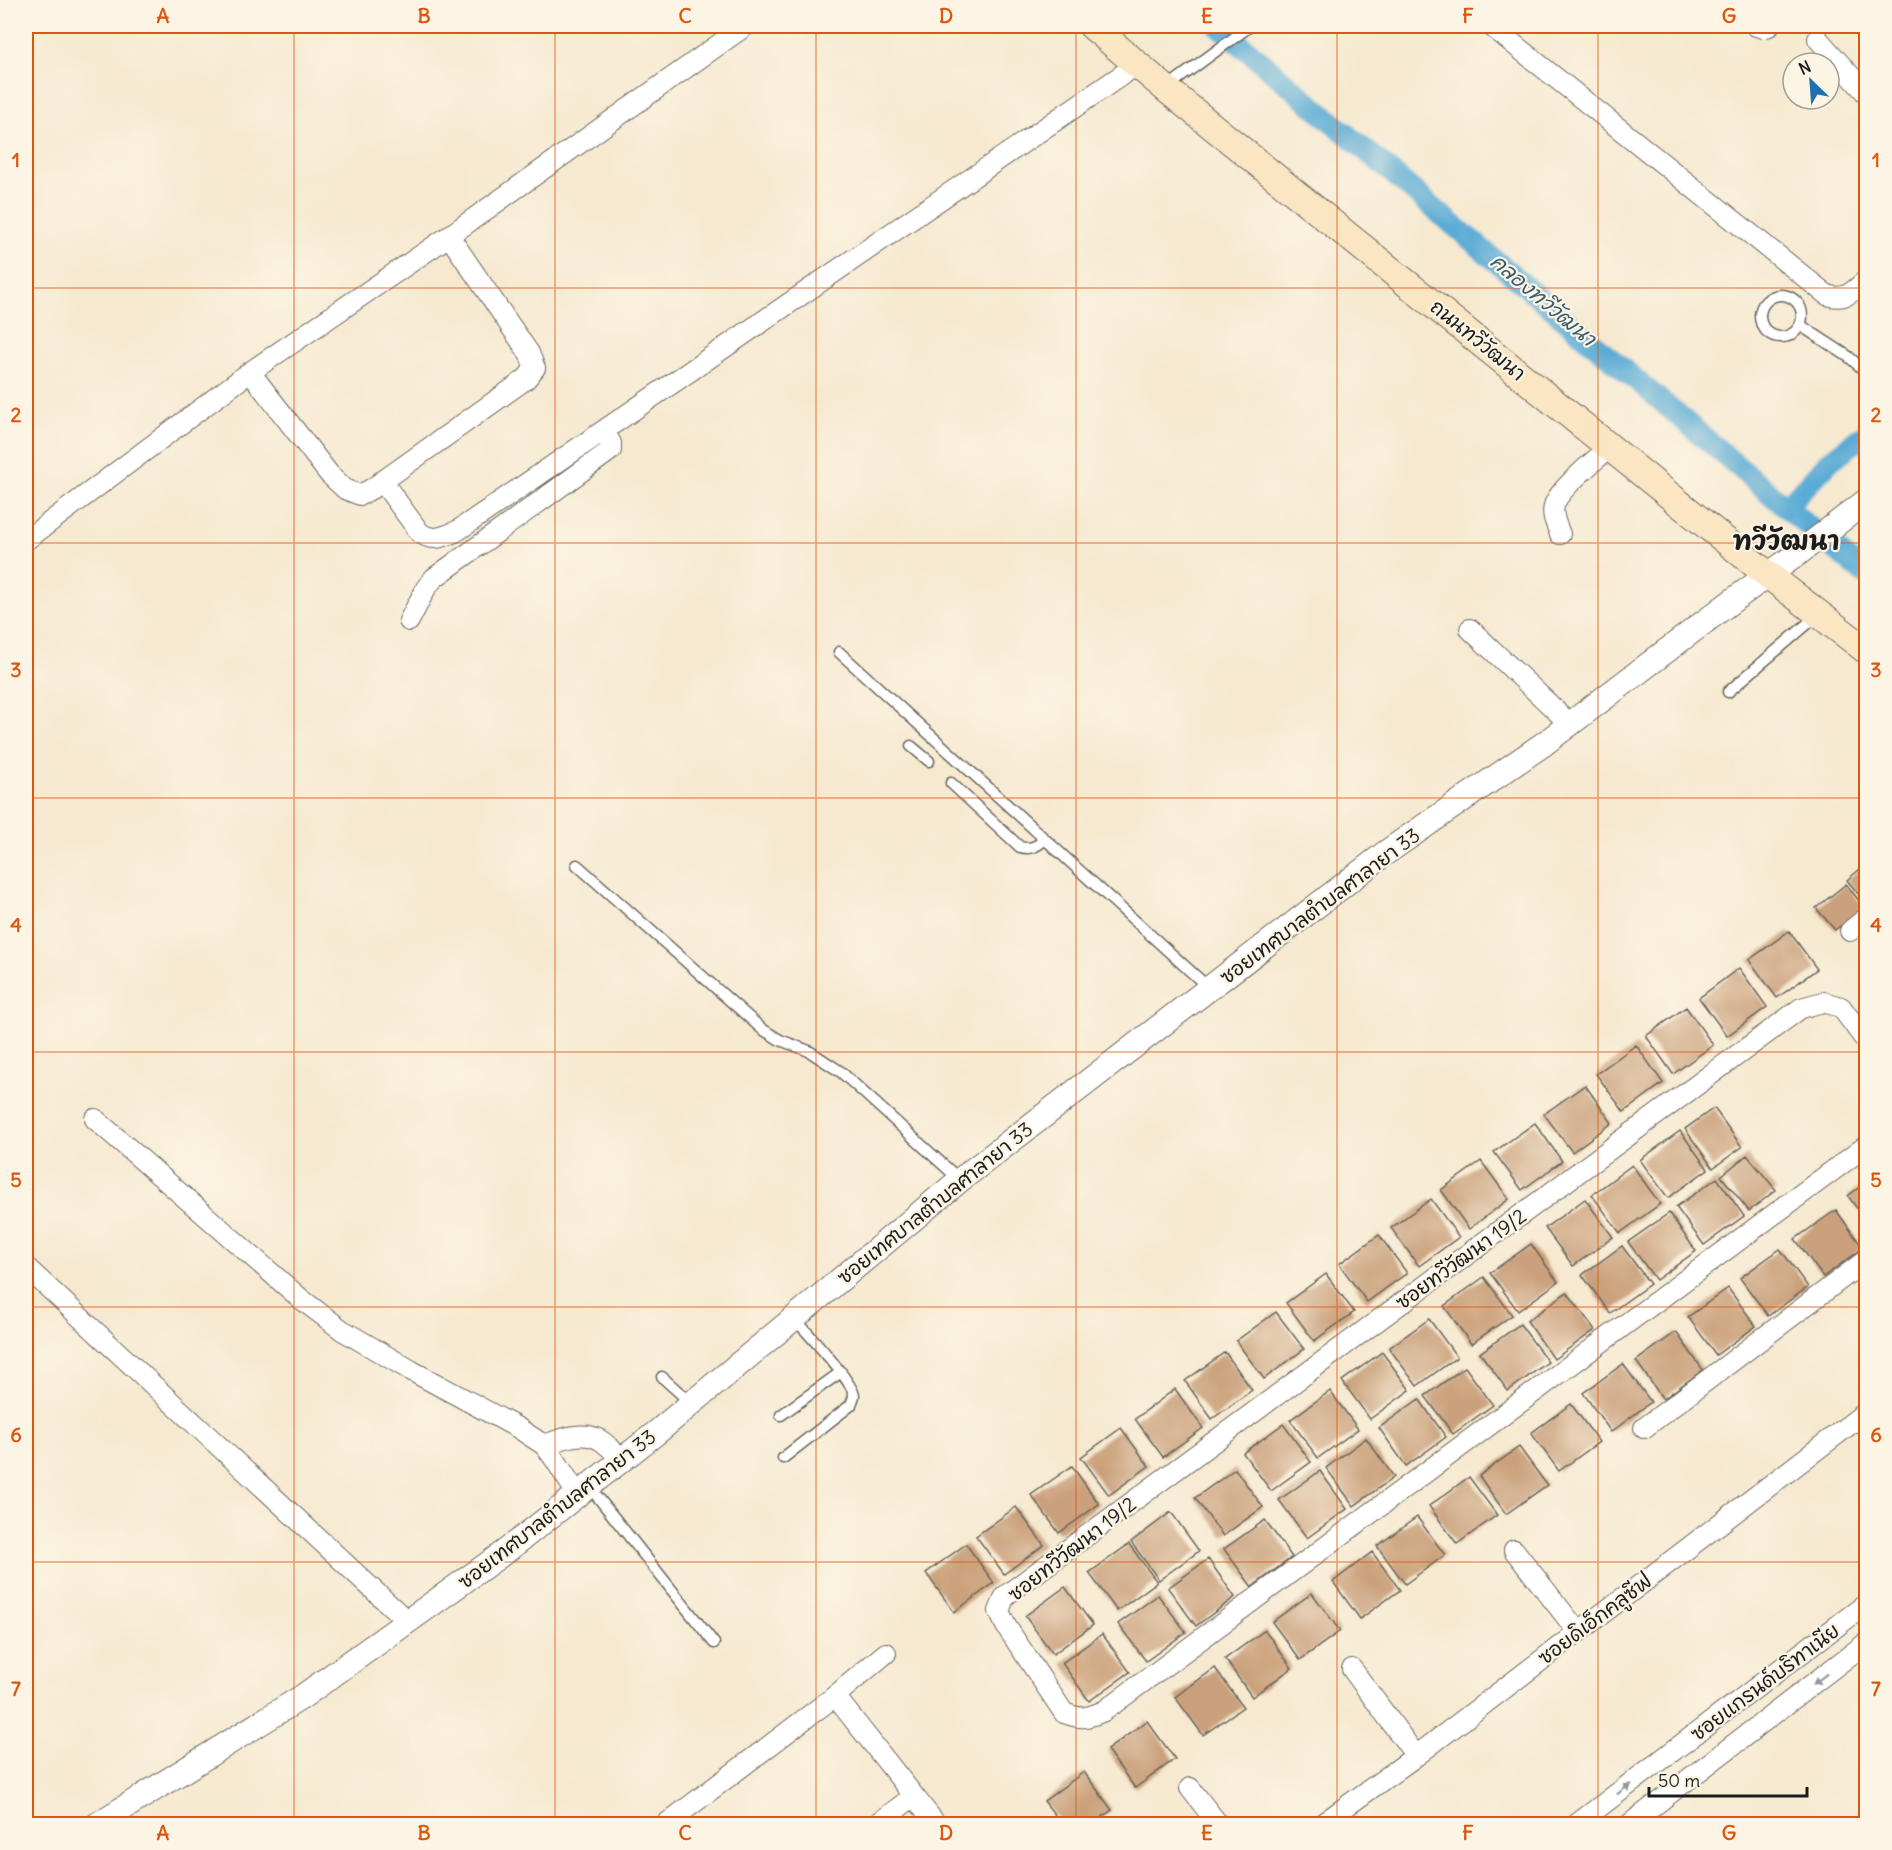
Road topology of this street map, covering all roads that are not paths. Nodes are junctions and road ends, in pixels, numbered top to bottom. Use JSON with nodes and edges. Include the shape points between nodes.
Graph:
{"nodes":[{"id":1,"x":745,"y":26,"type":"edge"},
{"id":2,"x":1092,"y":26,"type":"edge"},
{"id":3,"x":1250,"y":26,"type":"edge"},
{"id":4,"x":1491,"y":26,"type":"edge"},
{"id":5,"x":1756,"y":26,"type":"edge"},
{"id":6,"x":1769,"y":26,"type":"edge"},
{"id":7,"x":1818,"y":39,"type":"dead end"},
{"id":8,"x":1138,"y":64,"type":"junction"},
{"id":9,"x":1165,"y":88,"type":"junction"},
{"id":10,"x":1866,"y":93,"type":"edge"},
{"id":11,"x":449,"y":236,"type":"junction"},
{"id":12,"x":1866,"y":280,"type":"edge"},
{"id":13,"x":1800,"y":325,"type":"junction"},
{"id":14,"x":250,"y":372,"type":"junction"},
{"id":15,"x":1866,"y":372,"type":"edge"},
{"id":16,"x":604,"y":431,"type":"junction"},
{"id":17,"x":1610,"y":447,"type":"junction"},
{"id":18,"x":382,"y":481,"type":"junction"},
{"id":19,"x":1866,"y":501,"type":"edge"},
{"id":20,"x":1560,"y":534,"type":"dead end"},
{"id":21,"x":26,"y":540,"type":"edge"},
{"id":22,"x":1768,"y":575,"type":"junction"},
{"id":23,"x":1820,"y":613,"type":"junction"},
{"id":24,"x":409,"y":621,"type":"dead end"},
{"id":25,"x":1470,"y":629,"type":"dead end"},
{"id":26,"x":1866,"y":650,"type":"edge"},
{"id":27,"x":839,"y":652,"type":"dead end"},
{"id":28,"x":1728,"y":692,"type":"dead end"},
{"id":29,"x":1570,"y":724,"type":"junction"},
{"id":30,"x":911,"y":746,"type":"dead end"},
{"id":31,"x":929,"y":761,"type":"dead end"},
{"id":32,"x":951,"y":783,"type":"dead end"},
{"id":33,"x":1045,"y":839,"type":"junction"},
{"id":34,"x":577,"y":865,"type":"dead end"},
{"id":35,"x":1866,"y":918,"type":"edge"},
{"id":36,"x":1850,"y":931,"type":"dead end"},
{"id":37,"x":1210,"y":989,"type":"junction"},
{"id":38,"x":1866,"y":1041,"type":"edge"},
{"id":39,"x":95,"y":1119,"type":"dead end"},
{"id":40,"x":1866,"y":1146,"type":"edge"},
{"id":41,"x":960,"y":1180,"type":"junction"},
{"id":42,"x":1866,"y":1260,"type":"edge"},
{"id":43,"x":26,"y":1267,"type":"edge"},
{"id":44,"x":794,"y":1318,"type":"junction"},
{"id":45,"x":841,"y":1372,"type":"junction"},
{"id":46,"x":662,"y":1377,"type":"dead end"},
{"id":47,"x":691,"y":1403,"type":"junction"},
{"id":48,"x":1866,"y":1412,"type":"edge"},
{"id":49,"x":781,"y":1415,"type":"dead end"},
{"id":50,"x":1644,"y":1428,"type":"dead end"},
{"id":51,"x":544,"y":1446,"type":"junction"},
{"id":52,"x":783,"y":1458,"type":"dead end"},
{"id":53,"x":622,"y":1460,"type":"junction"},
{"id":54,"x":583,"y":1490,"type":"junction"},
{"id":55,"x":1514,"y":1550,"type":"dead end"},
{"id":56,"x":1866,"y":1604,"type":"edge"},
{"id":57,"x":408,"y":1622,"type":"junction"},
{"id":58,"x":1578,"y":1632,"type":"junction"},
{"id":59,"x":714,"y":1643,"type":"dead end"},
{"id":60,"x":1866,"y":1643,"type":"edge"},
{"id":61,"x":886,"y":1653,"type":"dead end"},
{"id":62,"x":1352,"y":1669,"type":"dead end"},
{"id":63,"x":835,"y":1696,"type":"junction"},
{"id":64,"x":1416,"y":1755,"type":"junction"},
{"id":65,"x":1190,"y":1788,"type":"dead end"},
{"id":66,"x":914,"y":1796,"type":"junction"},
{"id":67,"x":98,"y":1824,"type":"edge"},
{"id":68,"x":666,"y":1824,"type":"edge"},
{"id":69,"x":877,"y":1824,"type":"edge"},
{"id":70,"x":936,"y":1824,"type":"edge"},
{"id":71,"x":1218,"y":1824,"type":"edge"},
{"id":72,"x":1322,"y":1824,"type":"edge"},
{"id":73,"x":1577,"y":1824,"type":"edge"},
{"id":74,"x":1630,"y":1824,"type":"edge"}],
"edges":[{"from":1,"to":11,"type":"street"},
{"from":2,"to":8,"type":"main road","name":"ถนนทวีวัฒนา"},
{"from":3,"to":9,"type":"lane"},
{"from":4,"to":12,"type":"street","via":[[1827,295],[1848,295]]},
{"from":5,"to":6,"type":"street"},
{"from":7,"to":10,"type":"street"},
{"from":8,"to":9,"type":"main road","name":"ถนนทวีวัฒนา"},
{"from":8,"to":16,"type":"street"},
{"from":9,"to":17,"type":"main road","name":"ถนนทวีวัฒนา"},
{"from":11,"to":14,"type":"street"},
{"from":11,"to":18,"type":"street","via":[[529,353],[535,368],[526,379]]},
{"from":13,"to":13,"type":"lane","via":[[1788,336],[1771,335],[1760,323],[1761,306],[1773,296],[1790,296],[1801,309]]},
{"from":13,"to":15,"type":"lane"},
{"from":14,"to":18,"type":"street","via":[[345,489],[360,495]]},
{"from":14,"to":21,"type":"street"},
{"from":16,"to":18,"type":"street","via":[[457,531],[440,538],[420,533]]},
{"from":16,"to":24,"type":"street","via":[[611,450],[434,578]]},
{"from":17,"to":20,"type":"street","via":[[1560,492],[1554,520]]},
{"from":17,"to":22,"type":"main road","name":"ถนนทวีวัฒนา"},
{"from":19,"to":22,"type":"street","name":"ซอยเทศบาลตำบลศาลายา 33"},
{"from":22,"to":23,"type":"main road","name":"ถนนทวีวัฒนา"},
{"from":22,"to":29,"type":"street","name":"ซอยเทศบาลตำบลศาลายา 33"},
{"from":23,"to":26,"type":"main road","name":"ถนนทวีวัฒนา"},
{"from":23,"to":28,"type":"lane"},
{"from":25,"to":29,"type":"street"},
{"from":27,"to":33,"type":"lane"},
{"from":29,"to":37,"type":"street","name":"ซอยเทศบาลตำบลศาลายา 33","via":[[1384,854]]},
{"from":30,"to":31,"type":"lane"},
{"from":32,"to":33,"type":"lane","via":[[1020,847],[1036,846]]},
{"from":33,"to":37,"type":"lane"},
{"from":34,"to":41,"type":"lane","via":[[762,1029],[809,1051],[841,1072]]},
{"from":35,"to":36,"type":"street"},
{"from":37,"to":41,"type":"street","name":"ซอยเทศบาลตำบลศาลายา 33"},
{"from":38,"to":40,"type":"street","name":"ซอยทวีวัฒนา 19/2","via":[[1841,1008],[1823,1002],[1802,1008],[1005,1596],[999,1611],[1006,1626],[1064,1713],[1078,1719],[1104,1711]]},
{"from":39,"to":51,"type":"street","via":[[301,1299],[342,1330]]},
{"from":41,"to":44,"type":"street","name":"ซอยเทศบาลตำบลศาลายา 33"},
{"from":42,"to":50,"type":"street"},
{"from":43,"to":57,"type":"street"},
{"from":44,"to":45,"type":"lane"},
{"from":44,"to":47,"type":"street","name":"ซอยเทศบาลตำบลศาลายา 33"},
{"from":45,"to":49,"type":"lane"},
{"from":45,"to":52,"type":"lane","via":[[855,1396],[851,1405]]},
{"from":46,"to":47,"type":"lane"},
{"from":47,"to":53,"type":"street","name":"ซอยเทศบาลตำบลศาลายา 33"},
{"from":48,"to":58,"type":"street","name":"ซอยดิเอ็กคลูซีฟ"},
{"from":51,"to":53,"type":"street","via":[[583,1435],[599,1439]]},
{"from":51,"to":54,"type":"street"},
{"from":53,"to":54,"type":"street","name":"ซอยเทศบาลตำบลศาลายา 33"},
{"from":54,"to":57,"type":"street","name":"ซอยเทศบาลตำบลศาลายา 33"},
{"from":54,"to":59,"type":"lane"},
{"from":55,"to":58,"type":"street"},
{"from":73,"to":56,"type":"street","name":"ซอยแกรนด์บริทาเนีย","one_way":true},
{"from":57,"to":67,"type":"street","name":"ซอยเทศบาลตำบลศาลายา 33","via":[[302,1697]]},
{"from":58,"to":64,"type":"street","name":"ซอยดิเอ็กคลูซีฟ"},
{"from":60,"to":74,"type":"street","name":"ซอยแกรนด์บริทาเนีย","one_way":true},
{"from":61,"to":63,"type":"street"},
{"from":62,"to":64,"type":"street"},
{"from":63,"to":66,"type":"street"},
{"from":63,"to":68,"type":"street"},
{"from":64,"to":72,"type":"street","name":"ซอยดิเอ็กคลูซีฟ"},
{"from":65,"to":71,"type":"street"},
{"from":66,"to":69,"type":"street"},
{"from":66,"to":70,"type":"street"}]}
